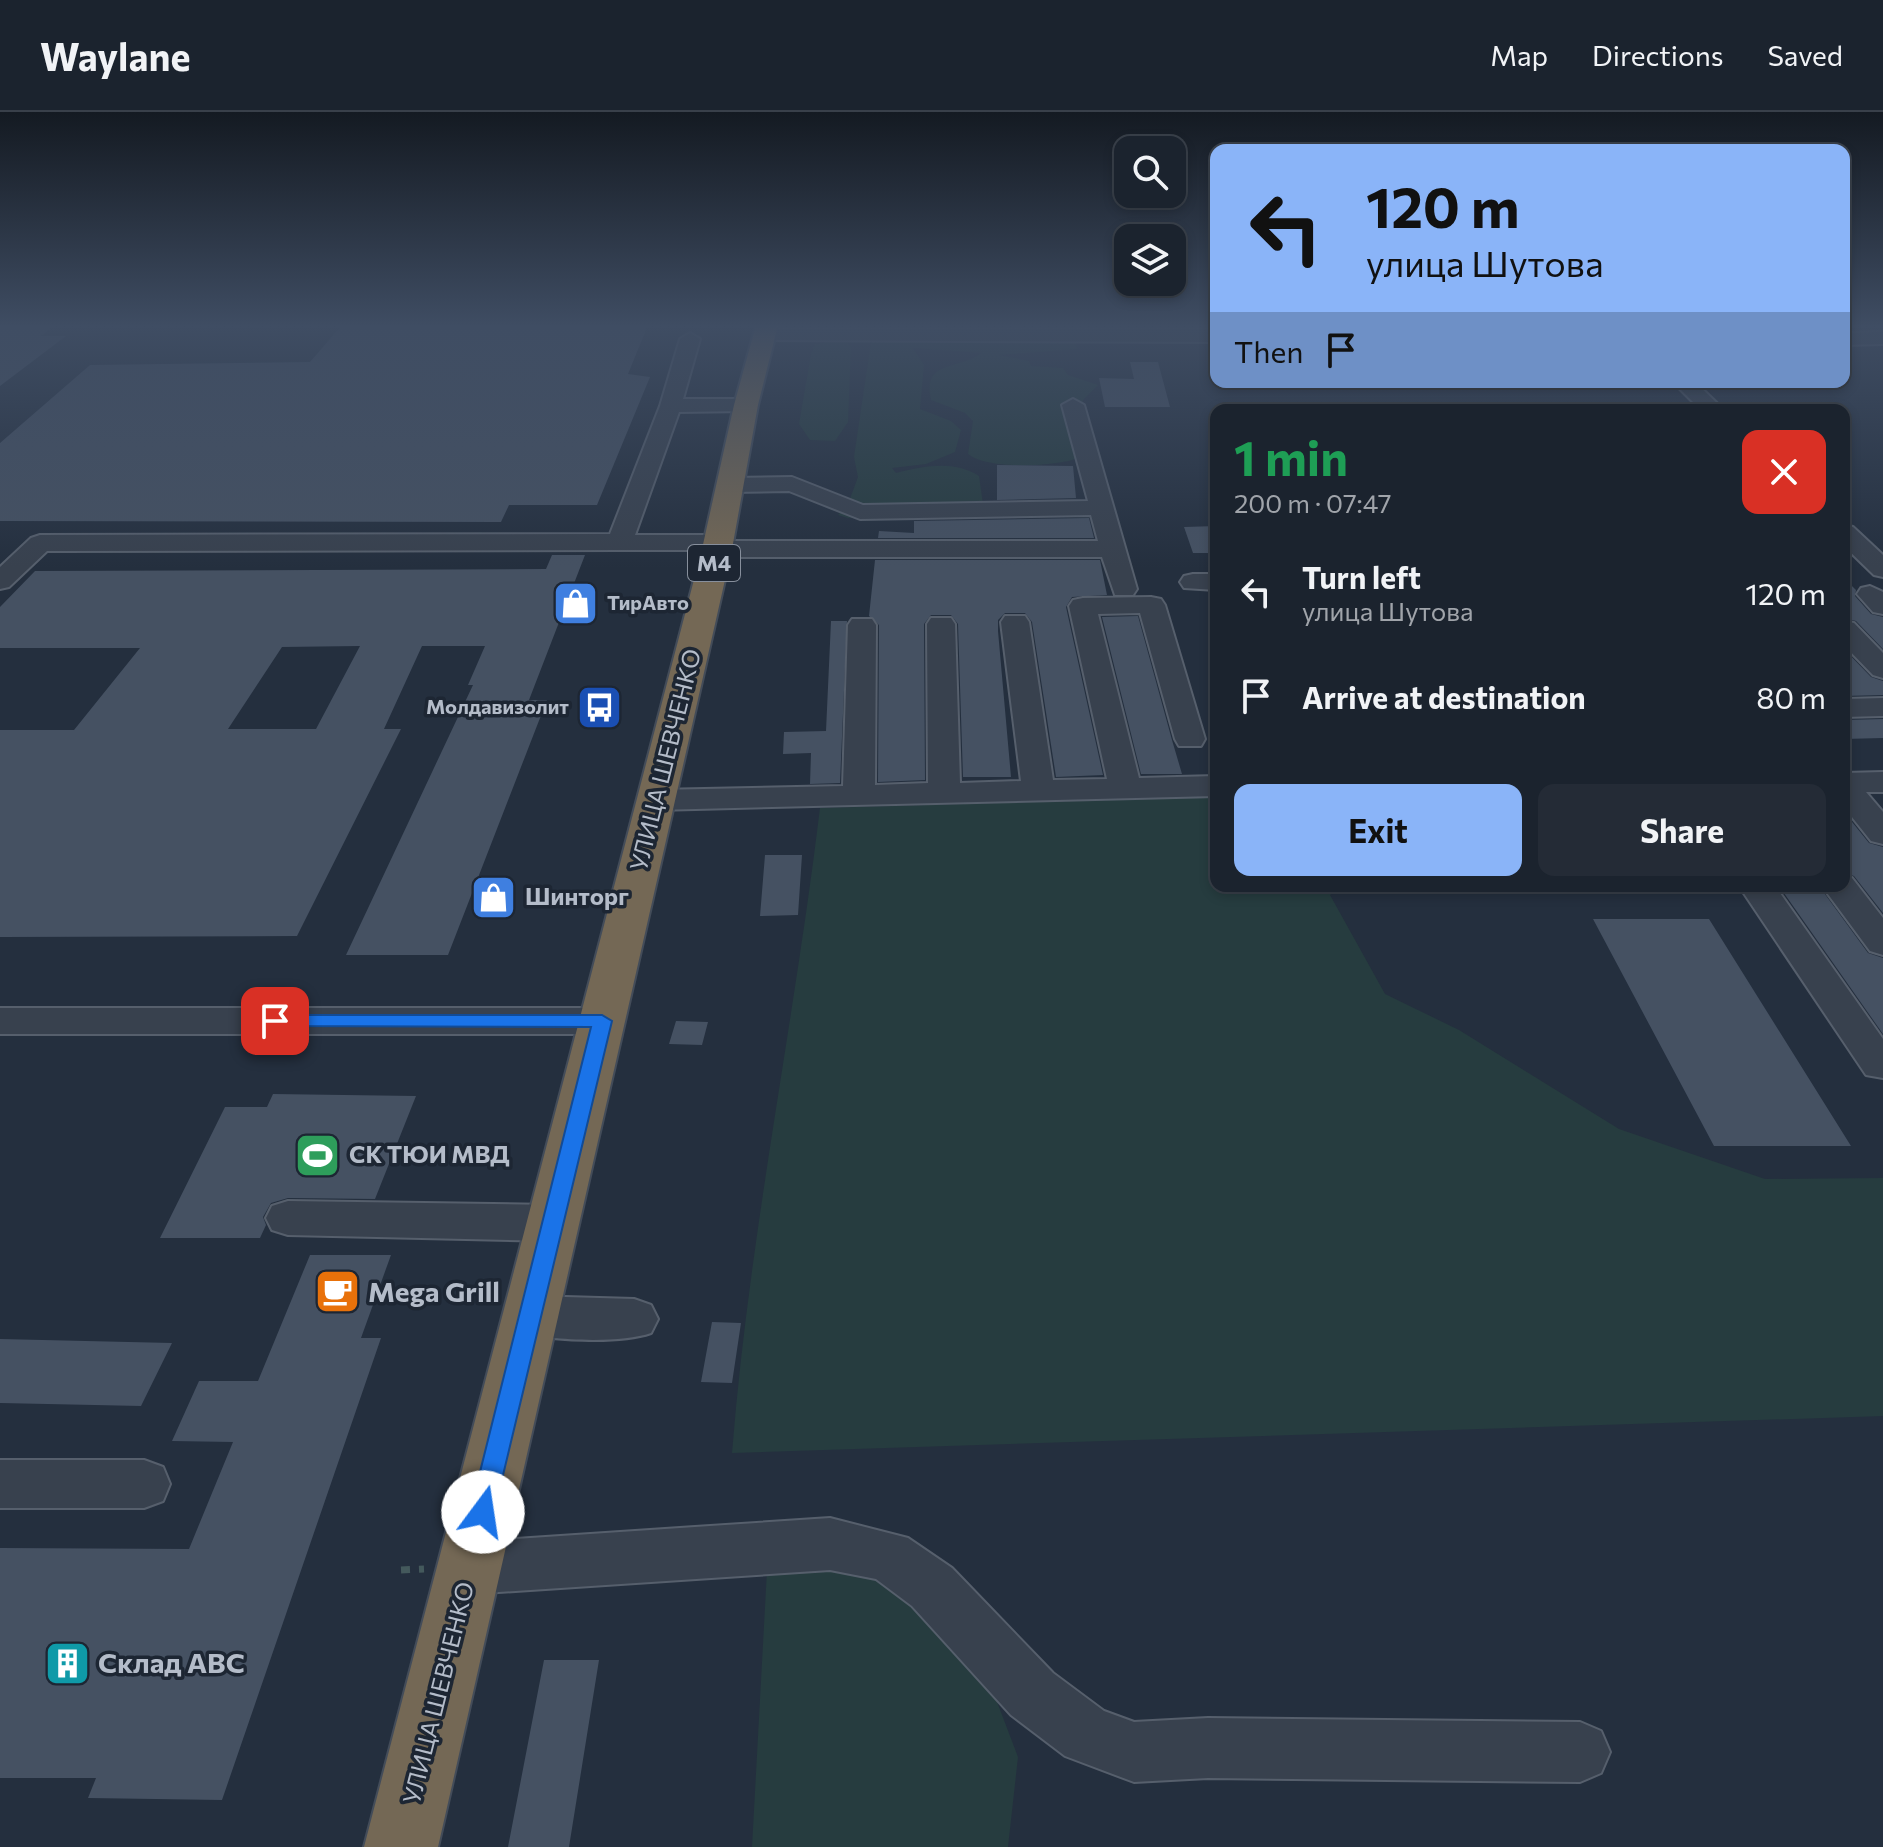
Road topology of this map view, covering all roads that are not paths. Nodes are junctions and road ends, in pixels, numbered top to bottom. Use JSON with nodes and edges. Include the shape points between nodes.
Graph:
{"nodes":[{"id":1,"x":746,"y":405,"type":"edge"},
{"id":2,"x":671,"y":406,"type":"edge"},
{"id":3,"x":1073,"y":406,"type":"edge"},
{"id":4,"x":731,"y":485,"type":"junction"},
{"id":5,"x":1103,"y":508,"type":"junction"},
{"id":6,"x":1850,"y":538,"type":"edge"},
{"id":7,"x":620,"y":542,"type":"junction"},
{"id":8,"x":718,"y":546,"type":"junction"},
{"id":9,"x":1113,"y":549,"type":"junction"},
{"id":10,"x":1883,"y":569,"type":"edge"},
{"id":11,"x":0,"y":581,"type":"edge"},
{"id":12,"x":1124,"y":589,"type":"dead end"},
{"id":13,"x":1015,"y":622,"type":"dead end"},
{"id":14,"x":941,"y":624,"type":"dead end"},
{"id":15,"x":862,"y":625,"type":"dead end"},
{"id":16,"x":1850,"y":635,"type":"edge"},
{"id":17,"x":1883,"y":669,"type":"edge"},
{"id":18,"x":1883,"y":707,"type":"edge"},
{"id":19,"x":1850,"y":708,"type":"edge"},
{"id":20,"x":1190,"y":739,"type":"dead end"},
{"id":21,"x":1850,"y":764,"type":"edge"},
{"id":22,"x":1883,"y":764,"type":"edge"},
{"id":23,"x":1883,"y":782,"type":"edge"},
{"id":24,"x":1850,"y":785,"type":"edge"},
{"id":25,"x":1210,"y":786,"type":"edge"},
{"id":26,"x":1125,"y":789,"type":"junction"},
{"id":27,"x":1038,"y":791,"type":"junction"},
{"id":28,"x":944,"y":793,"type":"junction"},
{"id":29,"x":1850,"y":793,"type":"edge"},
{"id":30,"x":859,"y":795,"type":"junction"},
{"id":31,"x":656,"y":800,"type":"junction"},
{"id":32,"x":1883,"y":834,"type":"edge"},
{"id":33,"x":1761,"y":892,"type":"edge"},
{"id":34,"x":1845,"y":892,"type":"edge"},
{"id":35,"x":1883,"y":943,"type":"edge"},
{"id":36,"x":0,"y":1021,"type":"edge"},
{"id":37,"x":602,"y":1021,"type":"junction"},
{"id":38,"x":1882,"y":1067,"type":"edge"},
{"id":39,"x":288,"y":1218,"type":"dead end"},
{"id":40,"x":553,"y":1223,"type":"junction"},
{"id":41,"x":531,"y":1316,"type":"junction"},
{"id":42,"x":634,"y":1319,"type":"dead end"},
{"id":43,"x":0,"y":1484,"type":"edge"},
{"id":44,"x":144,"y":1484,"type":"dead end"},
{"id":45,"x":469,"y":1568,"type":"junction"},
{"id":46,"x":1580,"y":1752,"type":"dead end"},
{"id":47,"x":401,"y":1847,"type":"edge"}],
"edges":[{"from":1,"to":4,"type":"highway","name":"УЛИЦА ШЕВЧЕНКО","number":"M4"},
{"from":2,"to":7,"type":"street"},
{"from":3,"to":5,"type":"street"},
{"from":4,"to":5,"type":"street","via":[[792,484],[860,512]]},
{"from":4,"to":8,"type":"highway","name":"УЛИЦА ШЕВЧЕНКО","number":"M4"},
{"from":5,"to":9,"type":"street"},
{"from":6,"to":10,"type":"street"},
{"from":7,"to":8,"type":"street"},
{"from":7,"to":11,"type":"street","via":[[40,543]]},
{"from":8,"to":9,"type":"street"},
{"from":8,"to":31,"type":"highway","name":"УЛИЦА ШЕВЧЕНКО","number":"M4"},
{"from":9,"to":12,"type":"street"},
{"from":13,"to":27,"type":"street"},
{"from":14,"to":28,"type":"street"},
{"from":15,"to":30,"type":"street"},
{"from":16,"to":17,"type":"street"},
{"from":18,"to":19,"type":"street"},
{"from":20,"to":26,"type":"street","via":[[1151,605],[1083,606]]},
{"from":21,"to":22,"type":"street"},
{"from":23,"to":24,"type":"street"},
{"from":25,"to":26,"type":"street"},
{"from":26,"to":27,"type":"street"},
{"from":27,"to":28,"type":"street"},
{"from":28,"to":30,"type":"street"},
{"from":29,"to":32,"type":"street"},
{"from":30,"to":31,"type":"street"},
{"from":31,"to":37,"type":"highway","name":"УЛИЦА ШЕВЧЕНКО","number":"M4"},
{"from":33,"to":38,"type":"street"},
{"from":34,"to":35,"type":"street"},
{"from":36,"to":37,"type":"street"},
{"from":37,"to":40,"type":"highway","name":"УЛИЦА ШЕВЧЕНКО","number":"M4"},
{"from":39,"to":40,"type":"street"},
{"from":40,"to":41,"type":"highway","name":"УЛИЦА ШЕВЧЕНКО","number":"M4"},
{"from":41,"to":42,"type":"street"},
{"from":41,"to":45,"type":"highway","name":"УЛИЦА ШЕВЧЕНКО","number":"M4"},
{"from":43,"to":44,"type":"street"},
{"from":45,"to":46,"type":"street","via":[[830,1544],[889,1556],[932,1587],[1032,1694],[1086,1735],[1134,1752]]},
{"from":45,"to":47,"type":"highway","name":"УЛИЦА ШЕВЧЕНКО","number":"M4"}]}
